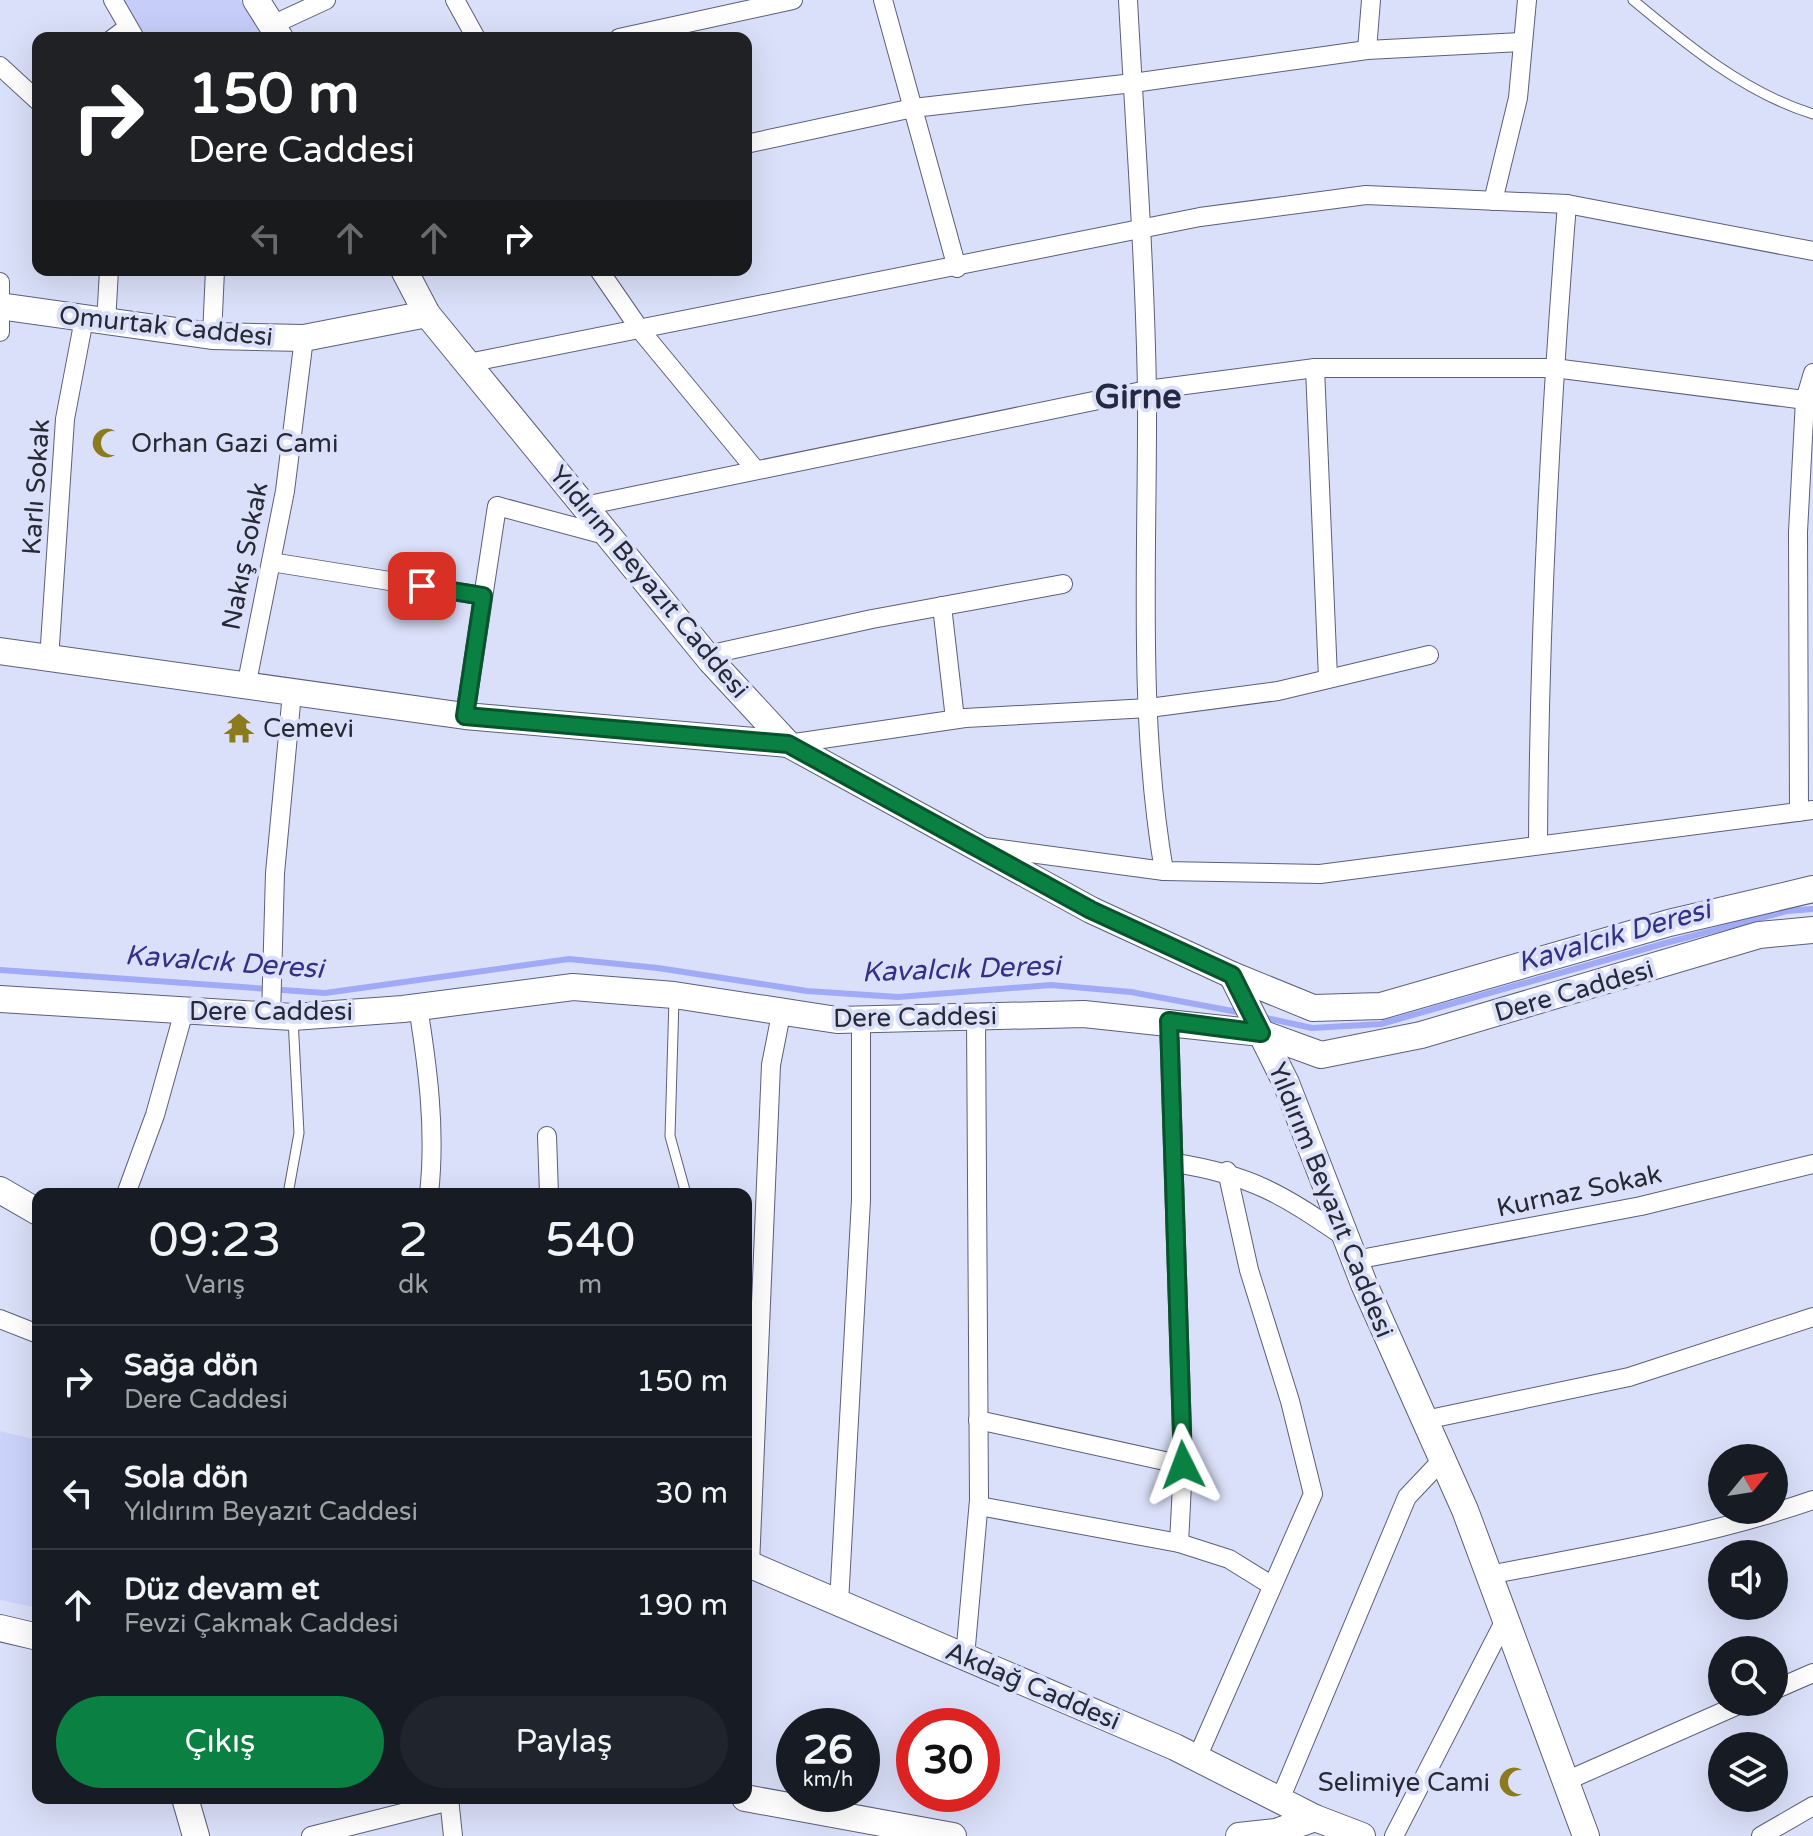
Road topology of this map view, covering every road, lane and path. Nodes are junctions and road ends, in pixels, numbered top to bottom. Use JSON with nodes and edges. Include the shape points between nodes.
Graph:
{"nodes":[{"id":1,"x":113,"y":0,"type":"edge"},
{"id":2,"x":256,"y":0,"type":"edge"},
{"id":3,"x":326,"y":0,"type":"edge"},
{"id":4,"x":455,"y":0,"type":"edge"},
{"id":5,"x":793,"y":0,"type":"edge"},
{"id":6,"x":883,"y":0,"type":"edge"},
{"id":7,"x":1128,"y":0,"type":"edge"},
{"id":8,"x":1371,"y":0,"type":"edge"},
{"id":9,"x":1527,"y":0,"type":"edge"},
{"id":10,"x":1633,"y":0,"type":"edge"},
{"id":11,"x":130,"y":30,"type":"edge"},
{"id":12,"x":276,"y":31,"type":"edge"},
{"id":13,"x":473,"y":32,"type":"edge"},
{"id":14,"x":646,"y":32,"type":"edge"},
{"id":15,"x":1521,"y":42,"type":"junction"},
{"id":16,"x":1367,"y":50,"type":"junction"},
{"id":17,"x":0,"y":66,"type":"edge"},
{"id":18,"x":1133,"y":83,"type":"junction"},
{"id":19,"x":32,"y":93,"type":"edge"},
{"id":20,"x":913,"y":108,"type":"junction"},
{"id":21,"x":1813,"y":114,"type":"edge"},
{"id":22,"x":752,"y":143,"type":"edge"},
{"id":23,"x":1493,"y":201,"type":"junction"},
{"id":24,"x":1567,"y":204,"type":"junction"},
{"id":25,"x":1139,"y":230,"type":"junction"},
{"id":26,"x":1813,"y":251,"type":"edge"},
{"id":27,"x":957,"y":268,"type":"junction"},
{"id":28,"x":107,"y":276,"type":"edge"},
{"id":29,"x":215,"y":276,"type":"edge"},
{"id":30,"x":407,"y":276,"type":"edge"},
{"id":31,"x":603,"y":276,"type":"edge"},
{"id":32,"x":1,"y":306,"type":"edge"},
{"id":33,"x":427,"y":314,"type":"junction"},
{"id":34,"x":95,"y":321,"type":"junction"},
{"id":35,"x":641,"y":331,"type":"junction"},
{"id":36,"x":212,"y":336,"type":"junction"},
{"id":37,"x":304,"y":338,"type":"junction"},
{"id":38,"x":468,"y":363,"type":"junction"},
{"id":39,"x":1315,"y":368,"type":"junction"},
{"id":40,"x":1554,"y":368,"type":"junction"},
{"id":41,"x":1813,"y":373,"type":"edge"},
{"id":42,"x":1147,"y":390,"type":"junction"},
{"id":43,"x":1809,"y":400,"type":"edge"},
{"id":44,"x":755,"y":469,"type":"junction"},
{"id":45,"x":584,"y":506,"type":"junction"},
{"id":46,"x":609,"y":536,"type":"junction"},
{"id":47,"x":271,"y":562,"type":"junction"},
{"id":48,"x":1063,"y":584,"type":"dead end"},
{"id":49,"x":483,"y":596,"type":"junction"},
{"id":50,"x":942,"y":606,"type":"junction"},
{"id":51,"x":0,"y":651,"type":"edge"},
{"id":52,"x":707,"y":655,"type":"junction"},
{"id":53,"x":1429,"y":655,"type":"dead end"},
{"id":54,"x":49,"y":660,"type":"junction"},
{"id":55,"x":1328,"y":678,"type":"junction"},
{"id":56,"x":246,"y":687,"type":"junction"},
{"id":57,"x":292,"y":693,"type":"junction"},
{"id":58,"x":1149,"y":708,"type":"junction"},
{"id":59,"x":465,"y":716,"type":"junction"},
{"id":60,"x":955,"y":719,"type":"junction"},
{"id":61,"x":788,"y":744,"type":"junction"},
{"id":62,"x":1806,"y":811,"type":"edge"},
{"id":63,"x":1538,"y":845,"type":"junction"},
{"id":64,"x":974,"y":846,"type":"junction"},
{"id":65,"x":1164,"y":871,"type":"junction"},
{"id":66,"x":1813,"y":889,"type":"edge"},
{"id":67,"x":1749,"y":904,"type":"junction"},
{"id":68,"x":1813,"y":930,"type":"edge"},
{"id":69,"x":1754,"y":936,"type":"junction"},
{"id":70,"x":1232,"y":975,"type":"junction"},
{"id":71,"x":674,"y":995,"type":"junction"},
{"id":72,"x":0,"y":999,"type":"edge"},
{"id":73,"x":418,"y":1007,"type":"junction"},
{"id":74,"x":279,"y":1010,"type":"junction"},
{"id":75,"x":184,"y":1011,"type":"junction"},
{"id":76,"x":781,"y":1014,"type":"junction"},
{"id":77,"x":976,"y":1017,"type":"junction"},
{"id":78,"x":861,"y":1020,"type":"junction"},
{"id":79,"x":1169,"y":1021,"type":"junction"},
{"id":80,"x":1261,"y":1033,"type":"junction"},
{"id":81,"x":547,"y":1136,"type":"dead end"},
{"id":82,"x":1175,"y":1163,"type":"junction"},
{"id":83,"x":1813,"y":1164,"type":"edge"},
{"id":84,"x":1227,"y":1171,"type":"junction"},
{"id":85,"x":128,"y":1188,"type":"edge"},
{"id":86,"x":289,"y":1188,"type":"edge"},
{"id":87,"x":430,"y":1188,"type":"edge"},
{"id":88,"x":549,"y":1188,"type":"edge"},
{"id":89,"x":684,"y":1188,"type":"edge"},
{"id":90,"x":0,"y":1190,"type":"edge"},
{"id":91,"x":756,"y":1202,"type":"edge"},
{"id":92,"x":32,"y":1209,"type":"edge"},
{"id":93,"x":1350,"y":1249,"type":"junction"},
{"id":94,"x":1813,"y":1317,"type":"edge"},
{"id":95,"x":0,"y":1319,"type":"edge"},
{"id":96,"x":32,"y":1332,"type":"edge"},
{"id":97,"x":752,"y":1383,"type":"edge"},
{"id":98,"x":978,"y":1420,"type":"junction"},
{"id":99,"x":1425,"y":1420,"type":"junction"},
{"id":100,"x":1443,"y":1459,"type":"junction"},
{"id":101,"x":1183,"y":1465,"type":"junction"},
{"id":102,"x":1813,"y":1500,"type":"edge"},
{"id":103,"x":979,"y":1506,"type":"junction"},
{"id":104,"x":1179,"y":1543,"type":"junction"},
{"id":105,"x":752,"y":1566,"type":"edge"},
{"id":106,"x":1489,"y":1575,"type":"junction"},
{"id":107,"x":1271,"y":1585,"type":"junction"},
{"id":108,"x":839,"y":1603,"type":"junction"},
{"id":109,"x":1505,"y":1620,"type":"junction"},
{"id":110,"x":0,"y":1628,"type":"edge"},
{"id":111,"x":32,"y":1636,"type":"edge"},
{"id":112,"x":965,"y":1657,"type":"junction"},
{"id":113,"x":1813,"y":1673,"type":"edge"},
{"id":114,"x":1788,"y":1684,"type":"edge"},
{"id":115,"x":1713,"y":1716,"type":"edge"},
{"id":116,"x":1197,"y":1758,"type":"junction"},
{"id":117,"x":1566,"y":1781,"type":"junction"},
{"id":118,"x":752,"y":1799,"type":"edge"},
{"id":119,"x":1279,"y":1802,"type":"junction"},
{"id":120,"x":187,"y":1804,"type":"edge"},
{"id":121,"x":434,"y":1804,"type":"edge"},
{"id":122,"x":449,"y":1804,"type":"edge"},
{"id":123,"x":1813,"y":1806,"type":"edge"},
{"id":124,"x":1315,"y":1818,"type":"junction"},
{"id":125,"x":196,"y":1836,"type":"edge"},
{"id":126,"x":311,"y":1836,"type":"edge"},
{"id":127,"x":453,"y":1836,"type":"edge"},
{"id":128,"x":953,"y":1836,"type":"edge"},
{"id":129,"x":1239,"y":1836,"type":"edge"},
{"id":130,"x":1362,"y":1836,"type":"edge"},
{"id":131,"x":1394,"y":1836,"type":"edge"},
{"id":132,"x":1586,"y":1836,"type":"edge"},
{"id":133,"x":1761,"y":1836,"type":"edge"}],
"edges":[{"from":1,"to":11,"type":"street"},
{"from":2,"to":12,"type":"street"},
{"from":3,"to":12,"type":"street"},
{"from":4,"to":13,"type":"street"},
{"from":5,"to":14,"type":"street"},
{"from":6,"to":20,"type":"street"},
{"from":7,"to":18,"type":"street"},
{"from":8,"to":16,"type":"street"},
{"from":9,"to":15,"type":"street"},
{"from":10,"to":21,"type":"lane","via":[[1745,83]]},
{"from":15,"to":16,"type":"street"},
{"from":15,"to":23,"type":"street","via":[[1518,98]]},
{"from":16,"to":18,"type":"street"},
{"from":17,"to":19,"type":"street"},
{"from":18,"to":20,"type":"street"},
{"from":18,"to":25,"type":"street"},
{"from":20,"to":22,"type":"street"},
{"from":20,"to":27,"type":"street"},
{"from":23,"to":24,"type":"street"},
{"from":23,"to":25,"type":"street","via":[[1366,195]]},
{"from":24,"to":26,"type":"street"},
{"from":24,"to":40,"type":"street"},
{"from":25,"to":27,"type":"street"},
{"from":25,"to":42,"type":"street"},
{"from":27,"to":35,"type":"street"},
{"from":28,"to":34,"type":"street","name":"Karlı Sokak"},
{"from":29,"to":36,"type":"street"},
{"from":30,"to":33,"type":"street","name":"Yıldırım Beyazıt Caddesi"},
{"from":31,"to":35,"type":"street"},
{"from":32,"to":34,"type":"street","name":"Omurtak Caddesi"},
{"from":33,"to":37,"type":"street","name":"Omurtak Caddesi"},
{"from":33,"to":38,"type":"street","name":"Yıldırım Beyazıt Caddesi"},
{"from":34,"to":36,"type":"street","name":"Omurtak Caddesi"},
{"from":34,"to":54,"type":"street","name":"Karlı Sokak","via":[[65,419]]},
{"from":35,"to":38,"type":"street"},
{"from":35,"to":44,"type":"street"},
{"from":36,"to":37,"type":"street","name":"Omurtak Caddesi"},
{"from":37,"to":47,"type":"street","name":"Nakış Sokak"},
{"from":38,"to":45,"type":"street","name":"Yıldırım Beyazıt Caddesi"},
{"from":39,"to":40,"type":"street"},
{"from":39,"to":42,"type":"street"},
{"from":39,"to":55,"type":"street"},
{"from":40,"to":43,"type":"street"},
{"from":40,"to":63,"type":"street","via":[[1539,669]]},
{"from":41,"to":43,"type":"street"},
{"from":42,"to":44,"type":"street"},
{"from":42,"to":58,"type":"street"},
{"from":43,"to":62,"type":"street","via":[[1798,532]]},
{"from":44,"to":45,"type":"street"},
{"from":45,"to":46,"type":"street","name":"Yıldırım Beyazıt Caddesi"},
{"from":46,"to":49,"type":"street","via":[[497,506]]},
{"from":46,"to":52,"type":"street","name":"Yıldırım Beyazıt Caddesi"},
{"from":47,"to":49,"type":"street"},
{"from":47,"to":56,"type":"street","name":"Nakış Sokak"},
{"from":48,"to":50,"type":"street"},
{"from":49,"to":59,"type":"street"},
{"from":50,"to":52,"type":"street"},
{"from":50,"to":60,"type":"street"},
{"from":51,"to":54,"type":"street"},
{"from":52,"to":61,"type":"street","name":"Yıldırım Beyazıt Caddesi"},
{"from":53,"to":55,"type":"street"},
{"from":54,"to":56,"type":"street"},
{"from":55,"to":58,"type":"street","via":[[1278,691]]},
{"from":56,"to":57,"type":"street"},
{"from":57,"to":59,"type":"street"},
{"from":57,"to":74,"type":"street","via":[[271,951]]},
{"from":58,"to":60,"type":"street"},
{"from":58,"to":65,"type":"street","via":[[1152,799]]},
{"from":59,"to":61,"type":"street"},
{"from":60,"to":61,"type":"street"},
{"from":61,"to":64,"type":"street","name":"Yıldırım Beyazıt Caddesi"},
{"from":62,"to":63,"type":"street"},
{"from":63,"to":65,"type":"street","via":[[1320,874]]},
{"from":64,"to":65,"type":"street"},
{"from":64,"to":70,"type":"street","name":"Yıldırım Beyazıt Caddesi","via":[[1131,930]]},
{"from":66,"to":67,"type":"street","name":"Dere Caddesi"},
{"from":67,"to":69,"type":"street"},
{"from":67,"to":70,"type":"street","name":"Dere Caddesi","via":[[1381,1006],[1313,1008]]},
{"from":68,"to":69,"type":"street","name":"Dere Caddesi"},
{"from":69,"to":80,"type":"street","name":"Dere Caddesi","via":[[1421,1035],[1321,1055]]},
{"from":70,"to":80,"type":"street","name":"Yıldırım Beyazıt Caddesi"},
{"from":71,"to":73,"type":"street","name":"Dere Caddesi","via":[[573,987]]},
{"from":71,"to":76,"type":"street","name":"Dere Caddesi"},
{"from":71,"to":89,"type":"lane","via":[[670,1136]]},
{"from":72,"to":75,"type":"street","name":"Dere Caddesi"},
{"from":73,"to":74,"type":"street","name":"Dere Caddesi"},
{"from":73,"to":87,"type":"street","via":[[433,1157]]},
{"from":74,"to":75,"type":"street","name":"Dere Caddesi"},
{"from":74,"to":86,"type":"lane","via":[[299,1133]]},
{"from":75,"to":85,"type":"street"},
{"from":76,"to":78,"type":"street","name":"Dere Caddesi"},
{"from":76,"to":91,"type":"street"},
{"from":77,"to":78,"type":"street","name":"Dere Caddesi"},
{"from":77,"to":79,"type":"street","name":"Dere Caddesi","via":[[1084,1014]]},
{"from":77,"to":98,"type":"street"},
{"from":78,"to":108,"type":"street","via":[[861,1200]]},
{"from":79,"to":80,"type":"street","name":"Dere Caddesi"},
{"from":79,"to":82,"type":"street"},
{"from":80,"to":93,"type":"street","name":"Yıldırım Beyazıt Caddesi","via":[[1286,1083]]},
{"from":81,"to":88,"type":"street"},
{"from":82,"to":84,"type":"street"},
{"from":82,"to":101,"type":"street"},
{"from":83,"to":93,"type":"street","name":"Kurnaz Sokak","via":[[1641,1206]]},
{"from":84,"to":93,"type":"street","via":[[1286,1196]]},
{"from":84,"to":107,"type":"street","via":[[1249,1270],[1313,1494]]},
{"from":90,"to":92,"type":"street"},
{"from":91,"to":97,"type":"street"},
{"from":93,"to":99,"type":"street","name":"Yıldırım Beyazıt Caddesi"},
{"from":94,"to":99,"type":"street","via":[[1629,1377]]},
{"from":95,"to":96,"type":"street"},
{"from":98,"to":101,"type":"street"},
{"from":98,"to":103,"type":"street"},
{"from":99,"to":100,"type":"street","name":"Yıldırım Beyazıt Caddesi"},
{"from":100,"to":106,"type":"street","name":"Yıldırım Beyazıt Caddesi"},
{"from":100,"to":119,"type":"street","via":[[1407,1497]]},
{"from":101,"to":104,"type":"street"},
{"from":102,"to":106,"type":"street","via":[[1629,1548]]},
{"from":103,"to":104,"type":"street"},
{"from":103,"to":112,"type":"street"},
{"from":104,"to":107,"type":"street","via":[[1229,1559]]},
{"from":105,"to":108,"type":"street","name":"Akdağ Caddesi"},
{"from":106,"to":109,"type":"street","name":"Yıldırım Beyazıt Caddesi"},
{"from":107,"to":116,"type":"street"},
{"from":108,"to":112,"type":"street","name":"Akdağ Caddesi"},
{"from":109,"to":117,"type":"street","name":"Yıldırım Beyazıt Caddesi"},
{"from":109,"to":131,"type":"street"},
{"from":110,"to":111,"type":"street"},
{"from":112,"to":116,"type":"street","name":"Akdağ Caddesi"},
{"from":113,"to":114,"type":"street"},
{"from":115,"to":117,"type":"street"},
{"from":116,"to":119,"type":"street","name":"Akdağ Caddesi"},
{"from":117,"to":132,"type":"street","name":"Yıldırım Beyazıt Caddesi"},
{"from":118,"to":128,"type":"street"},
{"from":119,"to":124,"type":"street","name":"Akdağ Caddesi"},
{"from":120,"to":125,"type":"street"},
{"from":121,"to":126,"type":"street"},
{"from":122,"to":127,"type":"street"},
{"from":123,"to":133,"type":"street"},
{"from":124,"to":129,"type":"street","via":[[1276,1832]]},
{"from":124,"to":130,"type":"street","name":"Akdağ Caddesi"}]}
